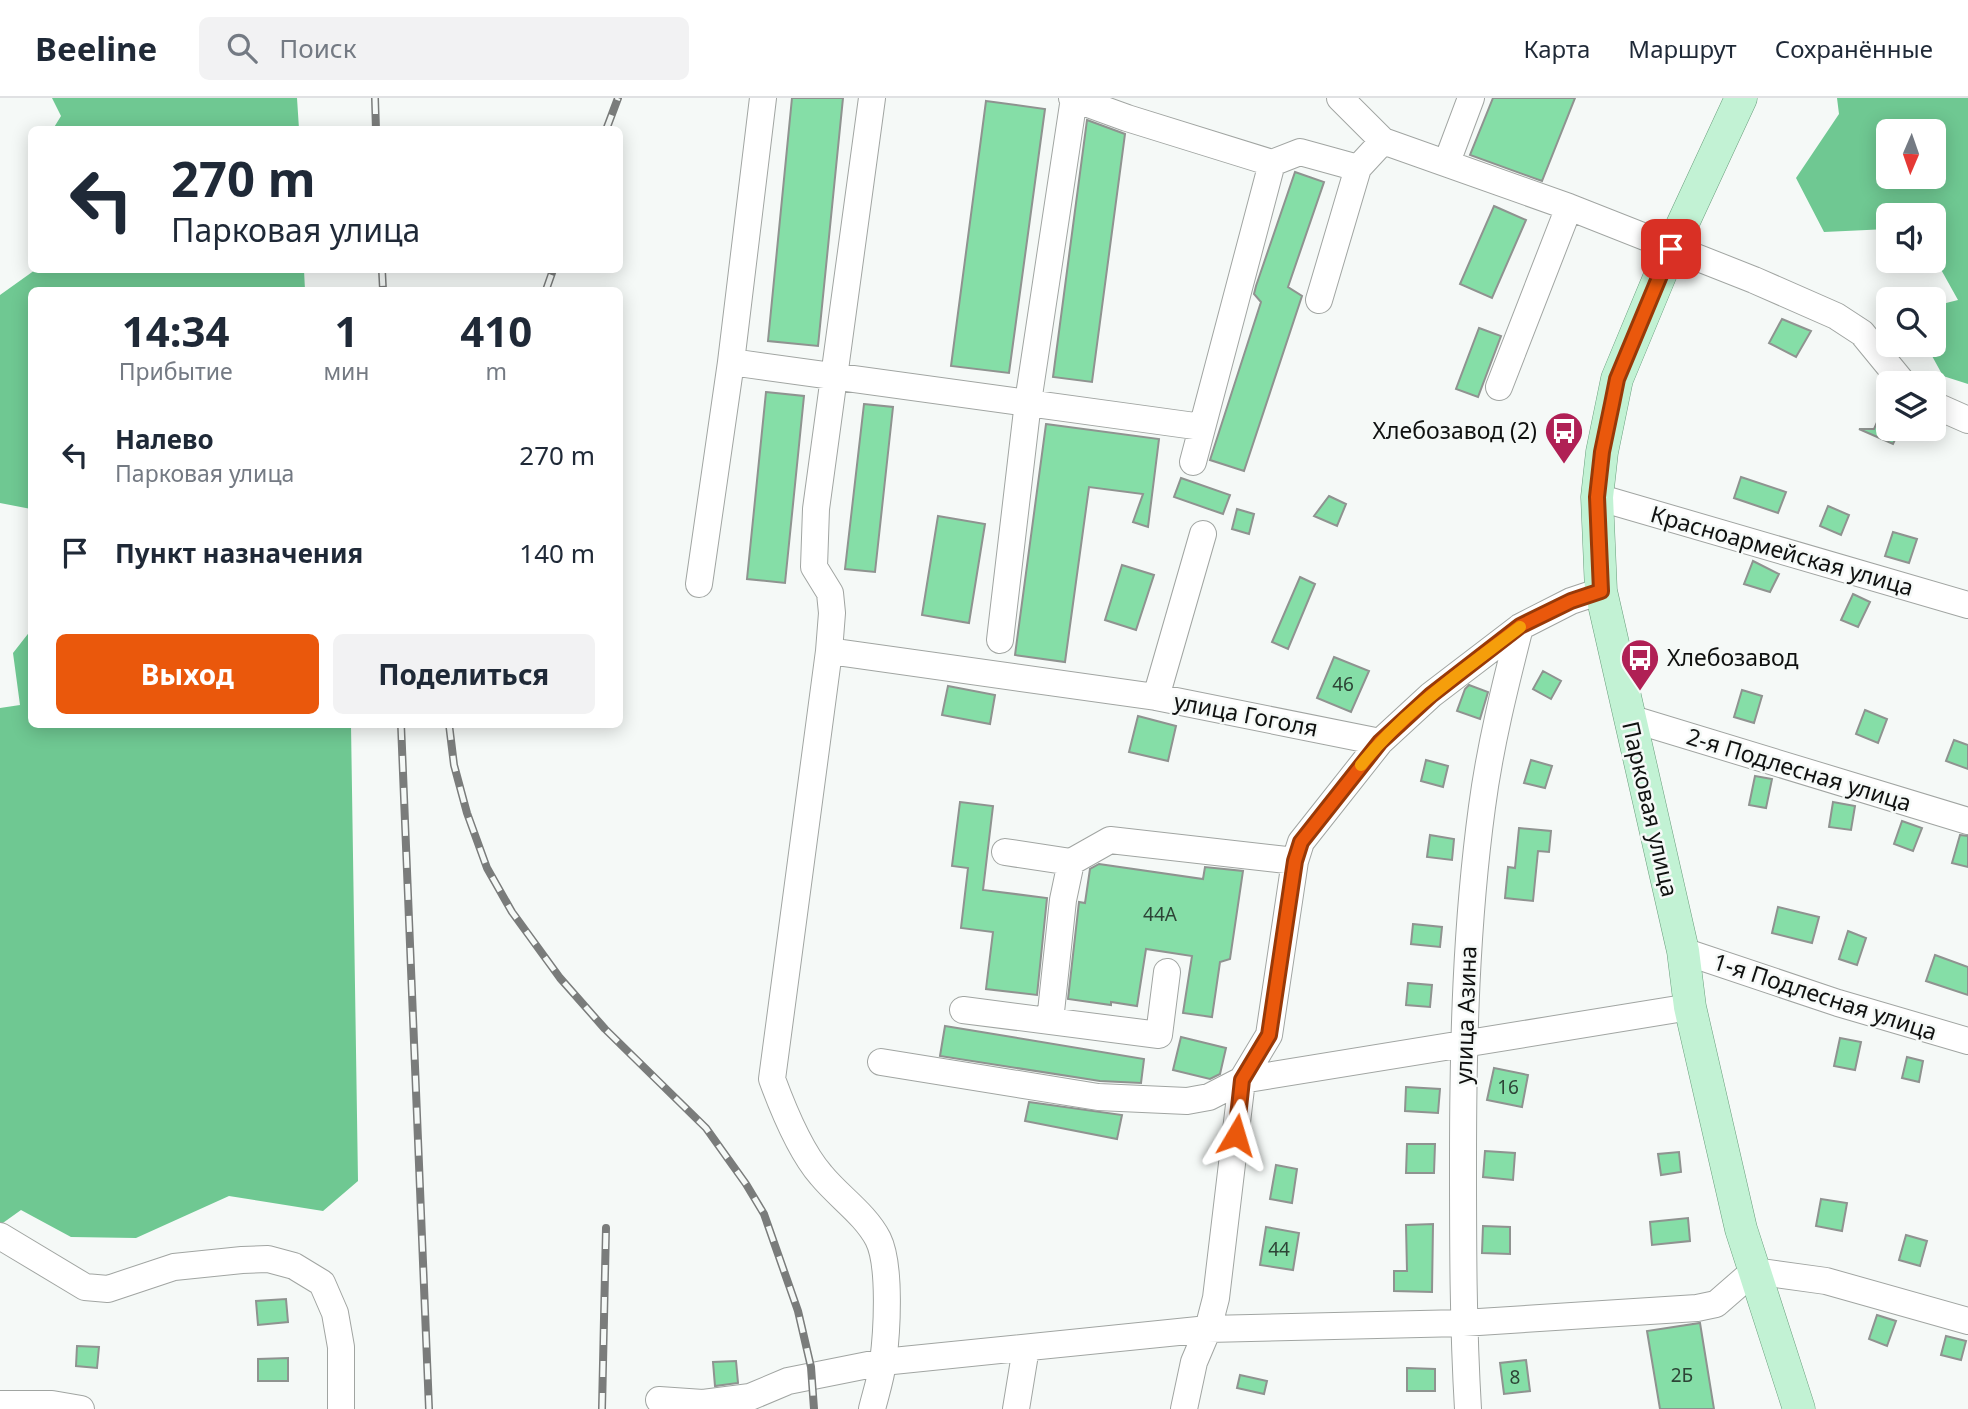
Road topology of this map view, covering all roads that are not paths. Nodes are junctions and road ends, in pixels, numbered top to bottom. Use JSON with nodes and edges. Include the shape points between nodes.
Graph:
{"nodes":[{"id":1,"x":763,"y":98,"type":"edge"},
{"id":2,"x":872,"y":98,"type":"edge"},
{"id":3,"x":1073,"y":98,"type":"edge"},
{"id":4,"x":1340,"y":98,"type":"edge"},
{"id":5,"x":1471,"y":98,"type":"edge"},
{"id":6,"x":1741,"y":98,"type":"edge"},
{"id":7,"x":1383,"y":141,"type":"junction"},
{"id":8,"x":1447,"y":162,"type":"junction"},
{"id":9,"x":1272,"y":163,"type":"junction"},
{"id":10,"x":1359,"y":168,"type":"junction"},
{"id":11,"x":1569,"y":207,"type":"junction"},
{"id":12,"x":1671,"y":249,"type":"junction"},
{"id":13,"x":1319,"y":300,"type":"dead end"},
{"id":14,"x":731,"y":362,"type":"junction"},
{"id":15,"x":1893,"y":371,"type":"edge"},
{"id":16,"x":834,"y":375,"type":"junction"},
{"id":17,"x":1499,"y":387,"type":"dead end"},
{"id":18,"x":1028,"y":402,"type":"junction"},
{"id":19,"x":1946,"y":410,"type":"edge"},
{"id":20,"x":1968,"y":420,"type":"edge"},
{"id":21,"x":1202,"y":428,"type":"junction"},
{"id":22,"x":1193,"y":462,"type":"dead end"},
{"id":23,"x":1597,"y":497,"type":"junction"},
{"id":24,"x":1203,"y":534,"type":"dead end"},
{"id":25,"x":699,"y":584,"type":"dead end"},
{"id":26,"x":1601,"y":591,"type":"junction"},
{"id":27,"x":1968,"y":606,"type":"edge"},
{"id":28,"x":1520,"y":626,"type":"junction"},
{"id":29,"x":1000,"y":639,"type":"dead end"},
{"id":30,"x":829,"y":650,"type":"junction"},
{"id":31,"x":1156,"y":697,"type":"junction"},
{"id":32,"x":1629,"y":718,"type":"junction"},
{"id":33,"x":1380,"y":742,"type":"junction"},
{"id":34,"x":1968,"y":821,"type":"edge"},
{"id":35,"x":1006,"y":852,"type":"dead end"},
{"id":36,"x":1295,"y":861,"type":"junction"},
{"id":37,"x":1071,"y":862,"type":"junction"},
{"id":38,"x":1683,"y":951,"type":"junction"},
{"id":39,"x":1167,"y":972,"type":"dead end"},
{"id":40,"x":1690,"y":1007,"type":"junction"},
{"id":41,"x":963,"y":1010,"type":"dead end"},
{"id":42,"x":1050,"y":1021,"type":"junction"},
{"id":43,"x":1968,"y":1041,"type":"edge"},
{"id":44,"x":1463,"y":1044,"type":"junction"},
{"id":45,"x":881,"y":1062,"type":"dead end"},
{"id":46,"x":1242,"y":1080,"type":"junction"},
{"id":47,"x":0,"y":1236,"type":"edge"},
{"id":48,"x":1754,"y":1271,"type":"junction"},
{"id":49,"x":1968,"y":1321,"type":"edge"},
{"id":50,"x":1463,"y":1322,"type":"junction"},
{"id":51,"x":1208,"y":1329,"type":"junction"},
{"id":52,"x":1026,"y":1348,"type":"junction"},
{"id":53,"x":883,"y":1362,"type":"junction"},
{"id":54,"x":659,"y":1400,"type":"dead end"},
{"id":55,"x":0,"y":1404,"type":"edge"},
{"id":56,"x":81,"y":1409,"type":"edge"},
{"id":57,"x":341,"y":1409,"type":"edge"},
{"id":58,"x":873,"y":1409,"type":"edge"},
{"id":59,"x":1016,"y":1409,"type":"edge"},
{"id":60,"x":1184,"y":1409,"type":"edge"},
{"id":61,"x":1468,"y":1409,"type":"edge"},
{"id":62,"x":1800,"y":1409,"type":"edge"}],
"edges":[{"from":1,"to":14,"type":"street"},
{"from":2,"to":16,"type":"street"},
{"from":3,"to":9,"type":"street"},
{"from":3,"to":18,"type":"street"},
{"from":4,"to":7,"type":"street"},
{"from":5,"to":8,"type":"street"},
{"from":6,"to":12,"type":"main road","name":"Парковая улица"},
{"from":7,"to":8,"type":"street"},
{"from":7,"to":10,"type":"street"},
{"from":8,"to":11,"type":"street"},
{"from":9,"to":10,"type":"street","via":[[1300,152]]},
{"from":9,"to":21,"type":"street"},
{"from":10,"to":13,"type":"street"},
{"from":11,"to":12,"type":"street"},
{"from":11,"to":17,"type":"street"},
{"from":12,"to":15,"type":"street","via":[[1836,316],[1862,333]]},
{"from":12,"to":23,"type":"main road","name":"Парковая улица","via":[[1617,379]]},
{"from":14,"to":16,"type":"street"},
{"from":14,"to":25,"type":"street"},
{"from":16,"to":18,"type":"street"},
{"from":16,"to":30,"type":"street","via":[[813,552],[814,567],[830,593]]},
{"from":18,"to":21,"type":"street"},
{"from":18,"to":29,"type":"street"},
{"from":19,"to":20,"type":"street"},
{"from":21,"to":22,"type":"street"},
{"from":23,"to":26,"type":"main road","name":"Парковая улица"},
{"from":23,"to":27,"type":"street","name":"Красноармейская улица"},
{"from":24,"to":31,"type":"street","name":"улица Гоголя"},
{"from":26,"to":28,"type":"street"},
{"from":26,"to":32,"type":"main road","name":"Парковая улица"},
{"from":28,"to":33,"type":"street","via":[[1431,695]]},
{"from":28,"to":44,"type":"street","name":"улица Азина","via":[[1482,806]]},
{"from":30,"to":31,"type":"street"},
{"from":30,"to":53,"type":"street","via":[[772,1079],[818,1173],[879,1240],[886,1271]]},
{"from":31,"to":33,"type":"street","name":"улица Гоголя"},
{"from":32,"to":34,"type":"street","name":"2-я Подлесная улица"},
{"from":32,"to":38,"type":"main road","name":"Парковая улица"},
{"from":33,"to":36,"type":"street","via":[[1301,842]]},
{"from":35,"to":37,"type":"street"},
{"from":36,"to":37,"type":"street","via":[[1110,840]]},
{"from":36,"to":46,"type":"street","via":[[1269,1035]]},
{"from":37,"to":42,"type":"street"},
{"from":38,"to":40,"type":"main road","name":"Парковая улица"},
{"from":38,"to":43,"type":"street","name":"1-я Подлесная улица"},
{"from":39,"to":42,"type":"street","via":[[1159,1035]]},
{"from":40,"to":44,"type":"street"},
{"from":40,"to":48,"type":"main road","name":"Парковая улица"},
{"from":41,"to":42,"type":"street"},
{"from":44,"to":46,"type":"street"},
{"from":44,"to":50,"type":"street","name":"улица Азина"},
{"from":45,"to":46,"type":"street","via":[[1098,1097],[1187,1101],[1209,1097]]},
{"from":46,"to":51,"type":"street","via":[[1216,1298]]},
{"from":47,"to":57,"type":"street","via":[[85,1287],[108,1289],[174,1267],[268,1259],[294,1266],[322,1283],[335,1313],[341,1347]]},
{"from":48,"to":49,"type":"street","via":[[1826,1281]]},
{"from":48,"to":50,"type":"street","via":[[1716,1304],[1697,1308]]},
{"from":48,"to":62,"type":"main road","name":"Парковая улица"},
{"from":50,"to":51,"type":"street"},
{"from":50,"to":61,"type":"street","name":"улица Азина"},
{"from":51,"to":52,"type":"street"},
{"from":51,"to":60,"type":"street","via":[[1194,1362]]},
{"from":52,"to":53,"type":"street"},
{"from":52,"to":59,"type":"street"},
{"from":53,"to":54,"type":"street","via":[[788,1381],[750,1397],[703,1403]]},
{"from":53,"to":58,"type":"street"},
{"from":55,"to":56,"type":"street"}]}
